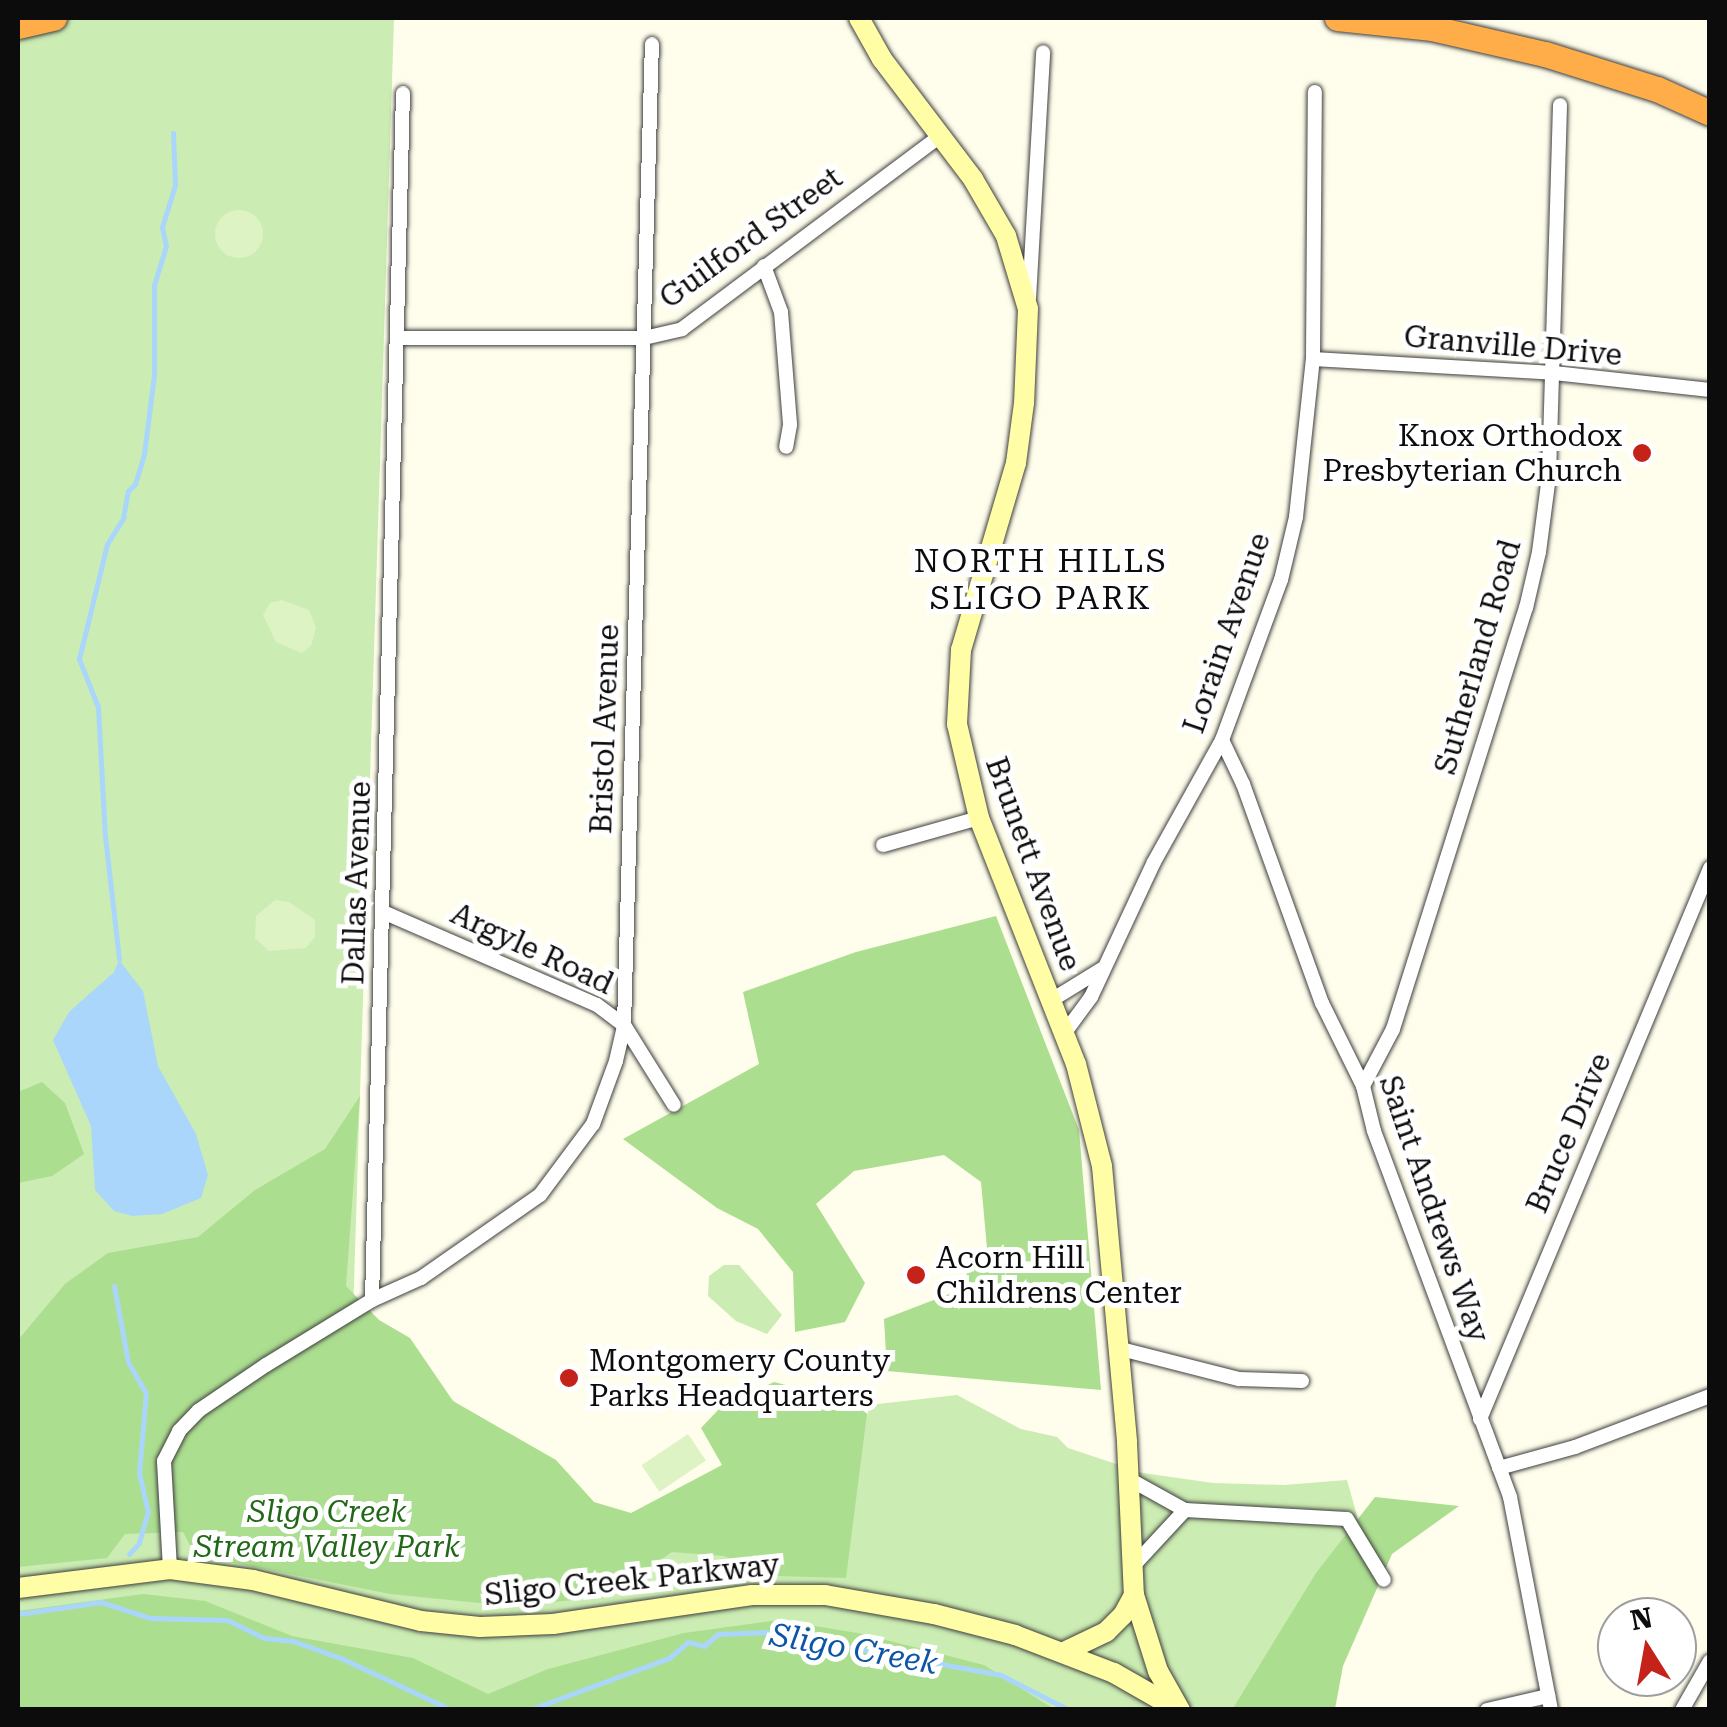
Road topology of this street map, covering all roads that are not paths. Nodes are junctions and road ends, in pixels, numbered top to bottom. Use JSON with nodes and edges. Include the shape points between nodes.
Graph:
{"nodes":[{"id":1,"x":54,"y":18,"type":"edge"},
{"id":2,"x":859,"y":18,"type":"edge"},
{"id":3,"x":1337,"y":18,"type":"edge"},
{"id":4,"x":18,"y":26,"type":"edge"},
{"id":5,"x":652,"y":44,"type":"dead end"},
{"id":6,"x":1043,"y":52,"type":"dead end"},
{"id":7,"x":1315,"y":92,"type":"dead end"},
{"id":8,"x":403,"y":93,"type":"dead end"},
{"id":9,"x":1560,"y":106,"type":"dead end"},
{"id":10,"x":1710,"y":114,"type":"edge"},
{"id":11,"x":939,"y":137,"type":"junction"},
{"id":12,"x":764,"y":266,"type":"junction"},
{"id":13,"x":1028,"y":309,"type":"junction"},
{"id":14,"x":398,"y":338,"type":"junction"},
{"id":15,"x":644,"y":338,"type":"junction"},
{"id":16,"x":1313,"y":359,"type":"junction"},
{"id":17,"x":1554,"y":372,"type":"junction"},
{"id":18,"x":1710,"y":390,"type":"edge"},
{"id":19,"x":786,"y":447,"type":"dead end"},
{"id":20,"x":1222,"y":740,"type":"junction"},
{"id":21,"x":979,"y":818,"type":"junction"},
{"id":22,"x":883,"y":845,"type":"dead end"},
{"id":23,"x":1710,"y":868,"type":"edge"},
{"id":24,"x":383,"y":912,"type":"junction"},
{"id":25,"x":1110,"y":962,"type":"junction"},
{"id":26,"x":1050,"y":1000,"type":"junction"},
{"id":27,"x":624,"y":1025,"type":"junction"},
{"id":28,"x":1063,"y":1035,"type":"junction"},
{"id":29,"x":1363,"y":1086,"type":"junction"},
{"id":30,"x":674,"y":1105,"type":"dead end"},
{"id":31,"x":372,"y":1300,"type":"junction"},
{"id":32,"x":1117,"y":1348,"type":"junction"},
{"id":33,"x":1302,"y":1380,"type":"dead end"},
{"id":34,"x":1710,"y":1396,"type":"edge"},
{"id":35,"x":1480,"y":1419,"type":"junction"},
{"id":36,"x":1499,"y":1468,"type":"junction"},
{"id":37,"x":1128,"y":1479,"type":"junction"},
{"id":38,"x":1185,"y":1510,"type":"junction"},
{"id":39,"x":1135,"y":1564,"type":"junction"},
{"id":40,"x":170,"y":1569,"type":"junction"},
{"id":41,"x":1384,"y":1580,"type":"dead end"},
{"id":42,"x":18,"y":1588,"type":"edge"},
{"id":43,"x":1134,"y":1595,"type":"junction"},
{"id":44,"x":1064,"y":1652,"type":"junction"},
{"id":45,"x":1710,"y":1660,"type":"edge"},
{"id":46,"x":1550,"y":1703,"type":"edge"},
{"id":47,"x":1179,"y":1710,"type":"edge"},
{"id":48,"x":1488,"y":1710,"type":"edge"},
{"id":49,"x":1682,"y":1710,"type":"edge"}],
"edges":[{"from":1,"to":4,"type":"highway"},
{"from":2,"to":11,"type":"street","name":"Brunett Avenue"},
{"from":3,"to":10,"type":"highway","via":[[1432,28],[1545,54],[1657,89]]},
{"from":5,"to":15,"type":"street","name":"Bristol Avenue"},
{"from":6,"to":13,"type":"street"},
{"from":7,"to":16,"type":"street","name":"Lorain Avenue"},
{"from":8,"to":14,"type":"street","name":"Dallas Avenue"},
{"from":9,"to":17,"type":"street","name":"Sutherland Road"},
{"from":11,"to":12,"type":"street","name":"Guilford Street"},
{"from":11,"to":13,"type":"street","name":"Brunett Avenue","via":[[1006,236]]},
{"from":12,"to":15,"type":"street","name":"Guilford Street","via":[[682,329]]},
{"from":12,"to":19,"type":"street","via":[[781,312]]},
{"from":13,"to":21,"type":"street","name":"Brunett Avenue","via":[[1016,463],[958,680],[957,724]]},
{"from":14,"to":15,"type":"street","name":"Guilford Street"},
{"from":14,"to":24,"type":"street","name":"Dallas Avenue"},
{"from":15,"to":27,"type":"street","name":"Bristol Avenue"},
{"from":16,"to":17,"type":"street","name":"Granville Drive"},
{"from":16,"to":20,"type":"street","name":"Lorain Avenue","via":[[1300,485],[1281,580]]},
{"from":17,"to":18,"type":"street","name":"Granville Drive"},
{"from":17,"to":29,"type":"street","name":"Sutherland Road","via":[[1549,476],[1526,608],[1394,1029]]},
{"from":20,"to":25,"type":"street","name":"Lorain Avenue","via":[[1154,862]]},
{"from":20,"to":29,"type":"street","name":"Saint Andrews Way","via":[[1322,1003]]},
{"from":21,"to":22,"type":"street"},
{"from":21,"to":26,"type":"street","name":"Brunett Avenue"},
{"from":23,"to":35,"type":"street","name":"Bruce Drive"},
{"from":24,"to":27,"type":"street","name":"Argyle Road","via":[[567,989]]},
{"from":24,"to":31,"type":"street","name":"Dallas Avenue"},
{"from":25,"to":26,"type":"street"},
{"from":25,"to":28,"type":"street","name":"Lorain Avenue"},
{"from":26,"to":28,"type":"street","name":"Brunett Avenue"},
{"from":27,"to":30,"type":"street","name":"Argyle Road"},
{"from":27,"to":31,"type":"street","name":"Bristol Avenue","via":[[593,1124],[540,1195],[421,1278]]},
{"from":28,"to":32,"type":"street","name":"Brunett Avenue","via":[[1102,1166]]},
{"from":29,"to":35,"type":"street","name":"Saint Andrews Way"},
{"from":31,"to":40,"type":"street","via":[[252,1374],[179,1431],[164,1461]]},
{"from":32,"to":33,"type":"street","via":[[1239,1379]]},
{"from":32,"to":37,"type":"street","name":"Brunett Avenue"},
{"from":34,"to":36,"type":"street"},
{"from":35,"to":36,"type":"street","name":"Saint Andrews Way"},
{"from":36,"to":46,"type":"street","name":"Saint Andrews Way"},
{"from":37,"to":38,"type":"street"},
{"from":37,"to":39,"type":"street","name":"Brunett Avenue"},
{"from":38,"to":39,"type":"street"},
{"from":38,"to":41,"type":"street","via":[[1348,1519]]},
{"from":39,"to":43,"type":"street","name":"Brunett Avenue"},
{"from":40,"to":42,"type":"street","name":"Sligo Creek Parkway"},
{"from":40,"to":44,"type":"street","name":"Sligo Creek Parkway","via":[[480,1628],[752,1595],[825,1595],[934,1614]]},
{"from":43,"to":44,"type":"street","via":[[1106,1632]]},
{"from":43,"to":47,"type":"street","name":"Brunett Avenue","via":[[1158,1671]]},
{"from":44,"to":47,"type":"street","name":"Sligo Creek Parkway"},
{"from":45,"to":49,"type":"street"},
{"from":46,"to":48,"type":"street"}]}
